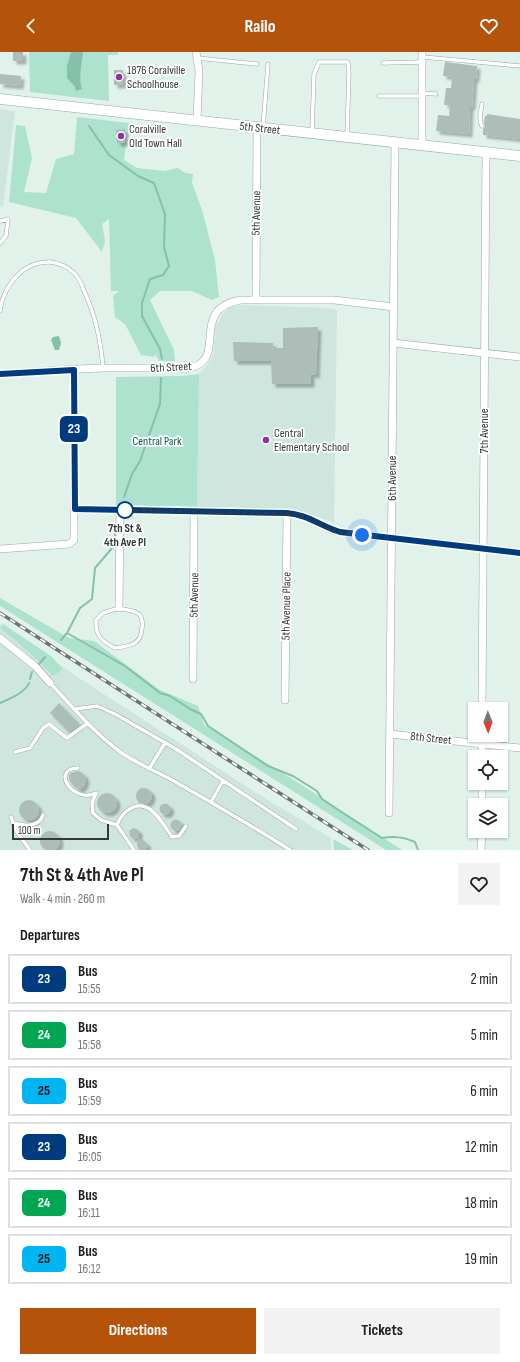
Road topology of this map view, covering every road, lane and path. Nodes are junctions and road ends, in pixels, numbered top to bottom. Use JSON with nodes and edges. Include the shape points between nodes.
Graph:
{"nodes":[{"id":1,"x":196,"y":55,"type":"edge"},
{"id":2,"x":422,"y":57,"type":"edge"},
{"id":3,"x":383,"y":63,"type":"dead end"},
{"id":4,"x":257,"y":64,"type":"dead end"},
{"id":5,"x":268,"y":64,"type":"dead end"},
{"id":6,"x":520,"y":66,"type":"edge"},
{"id":7,"x":422,"y":94,"type":"junction"},
{"id":8,"x":436,"y":94,"type":"dead end"},
{"id":9,"x":379,"y":96,"type":"dead end"},
{"id":10,"x":0,"y":99,"type":"edge"},
{"id":11,"x":482,"y":104,"type":"dead end"},
{"id":12,"x":197,"y":120,"type":"junction"},
{"id":13,"x":482,"y":126,"type":"dead end"},
{"id":14,"x":260,"y":128,"type":"junction"},
{"id":15,"x":312,"y":134,"type":"junction"},
{"id":16,"x":346,"y":137,"type":"junction"},
{"id":17,"x":395,"y":143,"type":"junction"},
{"id":18,"x":422,"y":146,"type":"junction"},
{"id":19,"x":486,"y":153,"type":"junction"},
{"id":20,"x":520,"y":156,"type":"edge"},
{"id":21,"x":0,"y":222,"type":"edge"},
{"id":22,"x":0,"y":243,"type":"edge"},
{"id":23,"x":256,"y":299,"type":"junction"},
{"id":24,"x":394,"y":307,"type":"junction"},
{"id":25,"x":0,"y":311,"type":"edge"},
{"id":26,"x":393,"y":343,"type":"junction"},
{"id":27,"x":485,"y":353,"type":"junction"},
{"id":28,"x":520,"y":357,"type":"edge"},
{"id":29,"x":103,"y":368,"type":"junction"},
{"id":30,"x":74,"y":370,"type":"junction"},
{"id":31,"x":0,"y":374,"type":"edge"},
{"id":32,"x":75,"y":509,"type":"junction"},
{"id":33,"x":120,"y":510,"type":"junction"},
{"id":34,"x":194,"y":511,"type":"junction"},
{"id":35,"x":287,"y":513,"type":"junction"},
{"id":36,"x":392,"y":538,"type":"junction"},
{"id":37,"x":0,"y":549,"type":"edge"},
{"id":38,"x":483,"y":549,"type":"junction"},
{"id":39,"x":520,"y":553,"type":"edge"},
{"id":40,"x":119,"y":608,"type":"junction"},
{"id":41,"x":0,"y":638,"type":"edge"},
{"id":42,"x":193,"y":679,"type":"dead end"},
{"id":43,"x":50,"y":683,"type":"joint"},
{"id":44,"x":285,"y":700,"type":"dead end"},
{"id":45,"x":482,"y":702,"type":"edge"},
{"id":46,"x":74,"y":709,"type":"junction"},
{"id":47,"x":88,"y":723,"type":"junction"},
{"id":48,"x":390,"y":734,"type":"junction"},
{"id":49,"x":165,"y":743,"type":"junction"},
{"id":50,"x":482,"y":744,"type":"junction"},
{"id":51,"x":520,"y":748,"type":"edge"},
{"id":52,"x":482,"y":750,"type":"edge"},
{"id":53,"x":15,"y":752,"type":"dead end"},
{"id":54,"x":78,"y":768,"type":"dead end"},
{"id":55,"x":150,"y":769,"type":"junction"},
{"id":56,"x":223,"y":781,"type":"junction"},
{"id":57,"x":210,"y":802,"type":"junction"},
{"id":58,"x":389,"y":813,"type":"dead end"},
{"id":59,"x":43,"y":815,"type":"dead end"},
{"id":60,"x":11,"y":817,"type":"dead end"},
{"id":61,"x":13,"y":823,"type":"junction"},
{"id":62,"x":117,"y":825,"type":"junction"},
{"id":63,"x":186,"y":826,"type":"dead end"},
{"id":64,"x":296,"y":829,"type":"dead end"},
{"id":65,"x":482,"y":838,"type":"edge"},
{"id":66,"x":30,"y":850,"type":"edge"},
{"id":67,"x":134,"y":850,"type":"edge"},
{"id":68,"x":290,"y":850,"type":"edge"},
{"id":69,"x":481,"y":850,"type":"edge"}],
"edges":[{"from":1,"to":4,"type":"lane"},
{"from":1,"to":12,"type":"street","via":[[199,76]]},
{"from":2,"to":3,"type":"lane"},
{"from":2,"to":6,"type":"lane"},
{"from":2,"to":7,"type":"street"},
{"from":5,"to":14,"type":"lane"},
{"from":7,"to":8,"type":"lane"},
{"from":7,"to":9,"type":"lane"},
{"from":7,"to":18,"type":"street"},
{"from":10,"to":12,"type":"street","name":"5th Street"},
{"from":11,"to":13,"type":"lane"},
{"from":12,"to":14,"type":"street","name":"5th Street"},
{"from":14,"to":15,"type":"street","name":"5th Street"},
{"from":14,"to":23,"type":"street","name":"5th Avenue"},
{"from":15,"to":16,"type":"street","name":"5th Street"},
{"from":15,"to":16,"type":"lane","via":[[314,74],[319,62],[348,62],[350,74]]},
{"from":16,"to":17,"type":"street","name":"5th Street"},
{"from":17,"to":18,"type":"street","name":"5th Street"},
{"from":17,"to":24,"type":"street","name":"6th Avenue"},
{"from":18,"to":19,"type":"street","name":"5th Street"},
{"from":19,"to":20,"type":"street","name":"5th Street"},
{"from":19,"to":27,"type":"street","name":"7th Avenue"},
{"from":21,"to":22,"type":"lane","via":[[8,219],[6,236]]},
{"from":23,"to":24,"type":"street","name":"6th Street","via":[[334,300]]},
{"from":23,"to":29,"type":"street","name":"6th Street","via":[[233,301],[217,313],[211,325],[208,354],[197,366]]},
{"from":24,"to":26,"type":"street","name":"6th Avenue"},
{"from":25,"to":29,"type":"lane","via":[[12,281],[28,267],[46,262],[62,264],[75,274],[88,300],[98,334]]},
{"from":26,"to":27,"type":"street"},
{"from":26,"to":36,"type":"street","name":"6th Avenue"},
{"from":27,"to":28,"type":"street"},
{"from":27,"to":38,"type":"street","name":"7th Avenue"},
{"from":29,"to":30,"type":"street","name":"6th Street"},
{"from":30,"to":31,"type":"street","name":"6th Street"},
{"from":30,"to":32,"type":"street"},
{"from":32,"to":33,"type":"street"},
{"from":32,"to":37,"type":"street","via":[[74,540],[69,544]]},
{"from":33,"to":34,"type":"street"},
{"from":33,"to":40,"type":"street"},
{"from":34,"to":35,"type":"street"},
{"from":34,"to":42,"type":"street","name":"5th Avenue"},
{"from":35,"to":36,"type":"street","via":[[307,517],[331,530]]},
{"from":35,"to":44,"type":"street","name":"5th Avenue Place"},
{"from":36,"to":38,"type":"street"},
{"from":36,"to":48,"type":"street","name":"6th Avenue"},
{"from":38,"to":39,"type":"street"},
{"from":38,"to":45,"type":"street","name":"7th Avenue"},
{"from":40,"to":40,"type":"lane","via":[[139,615],[142,625],[139,640],[115,648],[99,637],[96,620],[103,612]]},
{"from":41,"to":43,"type":"street","via":[[35,666]]},
{"from":43,"to":46,"type":"lane"},
{"from":46,"to":47,"type":"lane"},
{"from":46,"to":49,"type":"lane","via":[[98,706]]},
{"from":47,"to":53,"type":"lane","via":[[67,738],[48,724],[30,748]]},
{"from":47,"to":55,"type":"lane","via":[[119,751]]},
{"from":48,"to":50,"type":"street","name":"8th Street"},
{"from":48,"to":58,"type":"street","name":"6th Avenue"},
{"from":49,"to":55,"type":"lane"},
{"from":49,"to":56,"type":"lane"},
{"from":50,"to":51,"type":"street","name":"8th Street"},
{"from":50,"to":52,"type":"street"},
{"from":54,"to":62,"type":"lane","via":[[71,769],[65,776],[68,787],[81,794],[96,794],[92,803],[93,813],[101,820]]},
{"from":55,"to":57,"type":"lane"},
{"from":56,"to":57,"type":"lane"},
{"from":56,"to":64,"type":"lane"},
{"from":57,"to":68,"type":"lane"},
{"from":59,"to":61,"type":"lane","via":[[29,826]]},
{"from":60,"to":61,"type":"lane"},
{"from":61,"to":66,"type":"lane"},
{"from":62,"to":63,"type":"lane","via":[[124,812],[132,806],[143,806],[151,810],[172,837],[179,836]]},
{"from":62,"to":67,"type":"lane"},
{"from":65,"to":69,"type":"street"}]}
